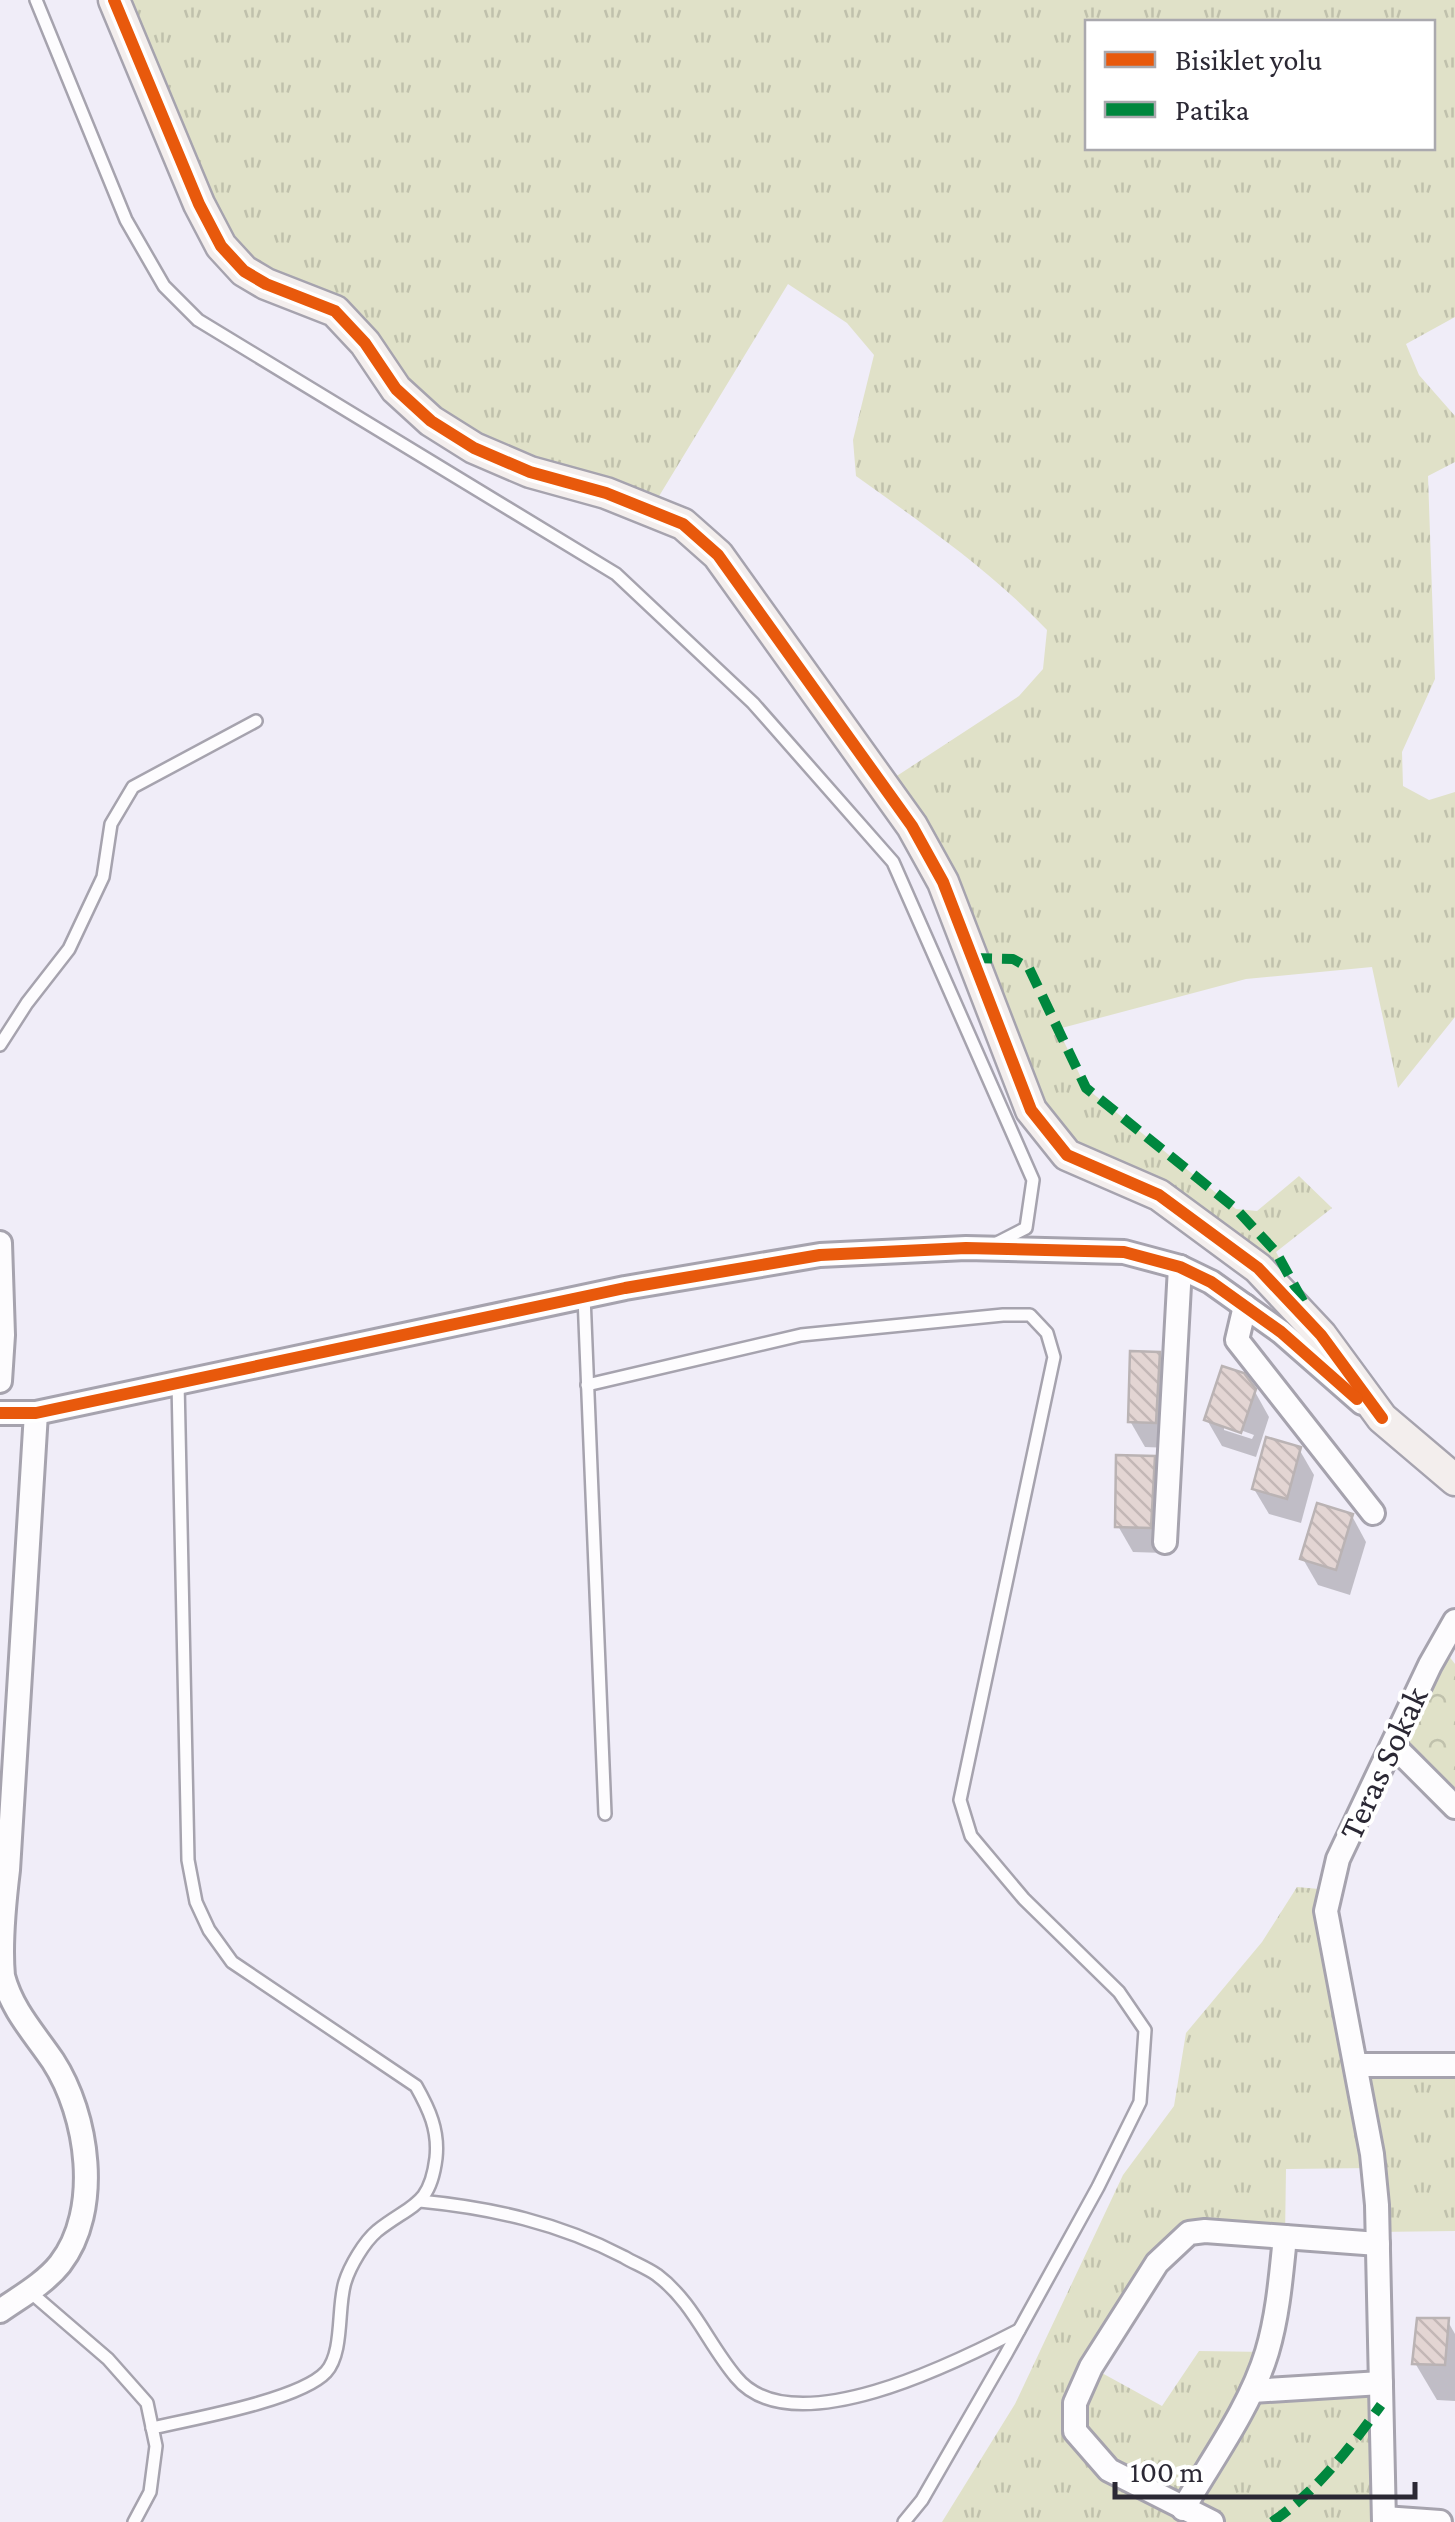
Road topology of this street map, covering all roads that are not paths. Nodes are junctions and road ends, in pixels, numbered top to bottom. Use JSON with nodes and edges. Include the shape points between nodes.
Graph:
{"nodes":[{"id":1,"x":36,"y":0,"type":"edge"},
{"id":2,"x":114,"y":0,"type":"edge"},
{"id":3,"x":256,"y":721,"type":"dead end"},
{"id":4,"x":0,"y":1046,"type":"edge"},
{"id":5,"x":0,"y":1243,"type":"edge"},
{"id":6,"x":987,"y":1248,"type":"junction"},
{"id":7,"x":1180,"y":1267,"type":"junction"},
{"id":8,"x":584,"y":1296,"type":"junction"},
{"id":9,"x":1246,"y":1306,"type":"junction"},
{"id":10,"x":0,"y":1381,"type":"edge"},
{"id":11,"x":178,"y":1382,"type":"junction"},
{"id":12,"x":587,"y":1384,"type":"junction"},
{"id":13,"x":0,"y":1413,"type":"edge"},
{"id":14,"x":36,"y":1413,"type":"junction"},
{"id":15,"x":1382,"y":1418,"type":"junction"},
{"id":16,"x":1455,"y":1480,"type":"edge"},
{"id":17,"x":1373,"y":1513,"type":"dead end"},
{"id":18,"x":1165,"y":1542,"type":"dead end"},
{"id":19,"x":1455,"y":1621,"type":"edge"},
{"id":20,"x":1393,"y":1745,"type":"junction"},
{"id":21,"x":1455,"y":1807,"type":"edge"},
{"id":22,"x":604,"y":1814,"type":"dead end"},
{"id":23,"x":1455,"y":2065,"type":"edge"},
{"id":24,"x":1356,"y":2066,"type":"junction"},
{"id":25,"x":420,"y":2201,"type":"junction"},
{"id":26,"x":1285,"y":2237,"type":"junction"},
{"id":27,"x":1378,"y":2244,"type":"junction"},
{"id":28,"x":29,"y":2291,"type":"junction"},
{"id":29,"x":0,"y":2311,"type":"edge"},
{"id":30,"x":1019,"y":2330,"type":"junction"},
{"id":31,"x":1381,"y":2383,"type":"junction"},
{"id":32,"x":1252,"y":2392,"type":"junction"},
{"id":33,"x":152,"y":2428,"type":"junction"},
{"id":34,"x":1183,"y":2509,"type":"junction"},
{"id":35,"x":1384,"y":2520,"type":"edge"},
{"id":36,"x":134,"y":2522,"type":"edge"},
{"id":37,"x":904,"y":2522,"type":"edge"},
{"id":38,"x":1212,"y":2522,"type":"edge"},
{"id":39,"x":1440,"y":2522,"type":"edge"}],
"edges":[{"from":1,"to":6,"type":"lane","via":[[126,220],[164,286],[198,320],[616,574],[753,703],[893,862],[1033,1180],[1026,1228]]},
{"from":2,"to":15,"type":"street","via":[[221,246],[244,271],[334,311],[396,390],[431,422],[530,472],[682,524],[718,555],[912,826],[943,882],[1031,1110],[1067,1155],[1159,1195],[1258,1268],[1322,1335]]},
{"from":3,"to":4,"type":"lane","via":[[132,787],[111,824],[103,878],[68,949]]},
{"from":5,"to":10,"type":"street"},
{"from":6,"to":7,"type":"street","via":[[1124,1252]]},
{"from":6,"to":8,"type":"street","via":[[820,1255]]},
{"from":7,"to":9,"type":"street"},
{"from":7,"to":18,"type":"street"},
{"from":8,"to":11,"type":"street"},
{"from":8,"to":12,"type":"lane"},
{"from":9,"to":15,"type":"street"},
{"from":9,"to":17,"type":"street","via":[[1237,1340]]},
{"from":11,"to":14,"type":"street"},
{"from":11,"to":25,"type":"lane","via":[[188,1860],[196,1902],[232,1962],[416,2086],[432,2114],[438,2144],[433,2183]]},
{"from":12,"to":22,"type":"lane"},
{"from":12,"to":30,"type":"lane","via":[[801,1335],[1030,1314],[1047,1334],[1054,1357],[1048,1394],[960,1800],[970,1836],[1119,1992],[1144,2030],[1140,2102]]},
{"from":13,"to":14,"type":"street"},
{"from":14,"to":28,"type":"street","via":[[1,1973],[81,2123],[86,2184],[74,2242],[59,2266]]},
{"from":15,"to":16,"type":"street"},
{"from":19,"to":20,"type":"street","name":"Teras Sokak"},
{"from":20,"to":21,"type":"street"},
{"from":20,"to":24,"type":"street","name":"Teras Sokak","via":[[1338,1860],[1326,1911]]},
{"from":23,"to":24,"type":"street"},
{"from":24,"to":27,"type":"street","via":[[1372,2154]]},
{"from":25,"to":30,"type":"lane","via":[[548,2224],[657,2275],[698,2318],[738,2380],[771,2400],[815,2405],[884,2390]]},
{"from":25,"to":33,"type":"lane","via":[[375,2232],[353,2263],[329,2370],[307,2386],[240,2408]]},
{"from":26,"to":27,"type":"street"},
{"from":26,"to":32,"type":"street","via":[[1267,2352]]},
{"from":26,"to":34,"type":"street","via":[[1189,2234],[1157,2264],[1075,2404],[1076,2431],[1110,2470]]},
{"from":27,"to":31,"type":"street"},
{"from":28,"to":29,"type":"street"},
{"from":28,"to":33,"type":"lane","via":[[121,2374],[147,2403]]},
{"from":30,"to":37,"type":"lane"},
{"from":31,"to":32,"type":"street"},
{"from":31,"to":35,"type":"street"},
{"from":32,"to":34,"type":"street"},
{"from":33,"to":36,"type":"lane","via":[[150,2492]]},
{"from":34,"to":38,"type":"street"},
{"from":35,"to":39,"type":"street"}]}
